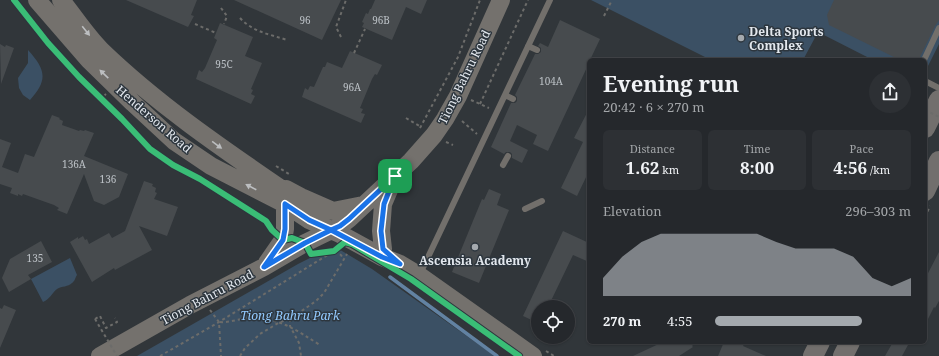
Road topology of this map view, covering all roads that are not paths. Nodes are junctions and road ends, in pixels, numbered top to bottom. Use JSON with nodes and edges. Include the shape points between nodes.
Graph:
{"nodes":[{"id":1,"x":36,"y":0,"type":"edge"},
{"id":2,"x":61,"y":0,"type":"edge"},
{"id":3,"x":501,"y":0,"type":"edge"},
{"id":4,"x":550,"y":0,"type":"edge"},
{"id":5,"x":939,"y":28,"type":"edge"},
{"id":6,"x":528,"y":46,"type":"junction"},
{"id":7,"x":537,"y":50,"type":"dead end"},
{"id":8,"x":925,"y":58,"type":"edge"},
{"id":9,"x":927,"y":82,"type":"edge"},
{"id":10,"x":939,"y":88,"type":"edge"},
{"id":11,"x":505,"y":95,"type":"junction"},
{"id":12,"x":513,"y":99,"type":"dead end"},
{"id":13,"x":939,"y":100,"type":"edge"},
{"id":14,"x":927,"y":124,"type":"edge"},
{"id":15,"x":508,"y":156,"type":"dead end"},
{"id":16,"x":939,"y":160,"type":"edge"},
{"id":17,"x":503,"y":165,"type":"dead end"},
{"id":18,"x":264,"y":168,"type":"junction"},
{"id":19,"x":395,"y":176,"type":"junction"},
{"id":20,"x":927,"y":187,"type":"edge"},
{"id":21,"x":542,"y":201,"type":"dead end"},
{"id":22,"x":285,"y":204,"type":"junction"},
{"id":23,"x":364,"y":205,"type":"junction"},
{"id":24,"x":525,"y":209,"type":"dead end"},
{"id":25,"x":336,"y":228,"type":"junction"},
{"id":26,"x":383,"y":249,"type":"junction"},
{"id":27,"x":400,"y":264,"type":"junction"},
{"id":28,"x":264,"y":267,"type":"junction"},
{"id":29,"x":420,"y":276,"type":"junction"},
{"id":30,"x":819,"y":344,"type":"edge"},
{"id":31,"x":849,"y":344,"type":"edge"},
{"id":32,"x":537,"y":352,"type":"edge"},
{"id":33,"x":100,"y":356,"type":"edge"},
{"id":34,"x":813,"y":356,"type":"edge"},
{"id":35,"x":843,"y":356,"type":"edge"}],
"edges":[{"from":22,"to":1,"type":"main road","name":"Henderson Road","one_way":true,"via":[[211,166],[174,140],[89,60]]},
{"from":2,"to":18,"type":"main road","name":"Henderson Road","one_way":true,"via":[[100,49],[143,88],[186,122]]},
{"from":3,"to":19,"type":"main road","name":"Tiong Bahru Road","via":[[445,119],[423,149]]},
{"from":4,"to":6,"type":"lane"},
{"from":5,"to":8,"type":"lane"},
{"from":6,"to":7,"type":"lane"},
{"from":6,"to":11,"type":"lane"},
{"from":9,"to":10,"type":"lane"},
{"from":11,"to":12,"type":"lane"},
{"from":11,"to":29,"type":"lane"},
{"from":13,"to":14,"type":"main road"},
{"from":15,"to":17,"type":"lane"},
{"from":16,"to":20,"type":"main road"},
{"from":18,"to":23,"type":"main road","via":[[301,197],[333,211]]},
{"from":18,"to":25,"type":"main road","name":"Henderson Road"},
{"from":19,"to":23,"type":"main road","name":"Tiong Bahru Road"},
{"from":19,"to":26,"type":"main road","via":[[384,204],[381,231]]},
{"from":21,"to":24,"type":"lane"},
{"from":22,"to":25,"type":"main road","name":"Henderson Road","via":[[309,220]]},
{"from":22,"to":28,"type":"main road","via":[[283,240]]},
{"from":23,"to":25,"type":"main road","name":"Tiong Bahru Road"},
{"from":25,"to":26,"type":"main road","name":"Henderson Road"},
{"from":25,"to":27,"type":"main road","name":"Henderson Road","via":[[382,257]]},
{"from":25,"to":28,"type":"main road","name":"Tiong Bahru Road"},
{"from":26,"to":27,"type":"main road","name":"Henderson Road"},
{"from":27,"to":29,"type":"main road","name":"Henderson Road"},
{"from":28,"to":33,"type":"main road","name":"Tiong Bahru Road"},
{"from":29,"to":32,"type":"main road","name":"Henderson Road"},
{"from":30,"to":34,"type":"main road"},
{"from":31,"to":35,"type":"main road"}]}
